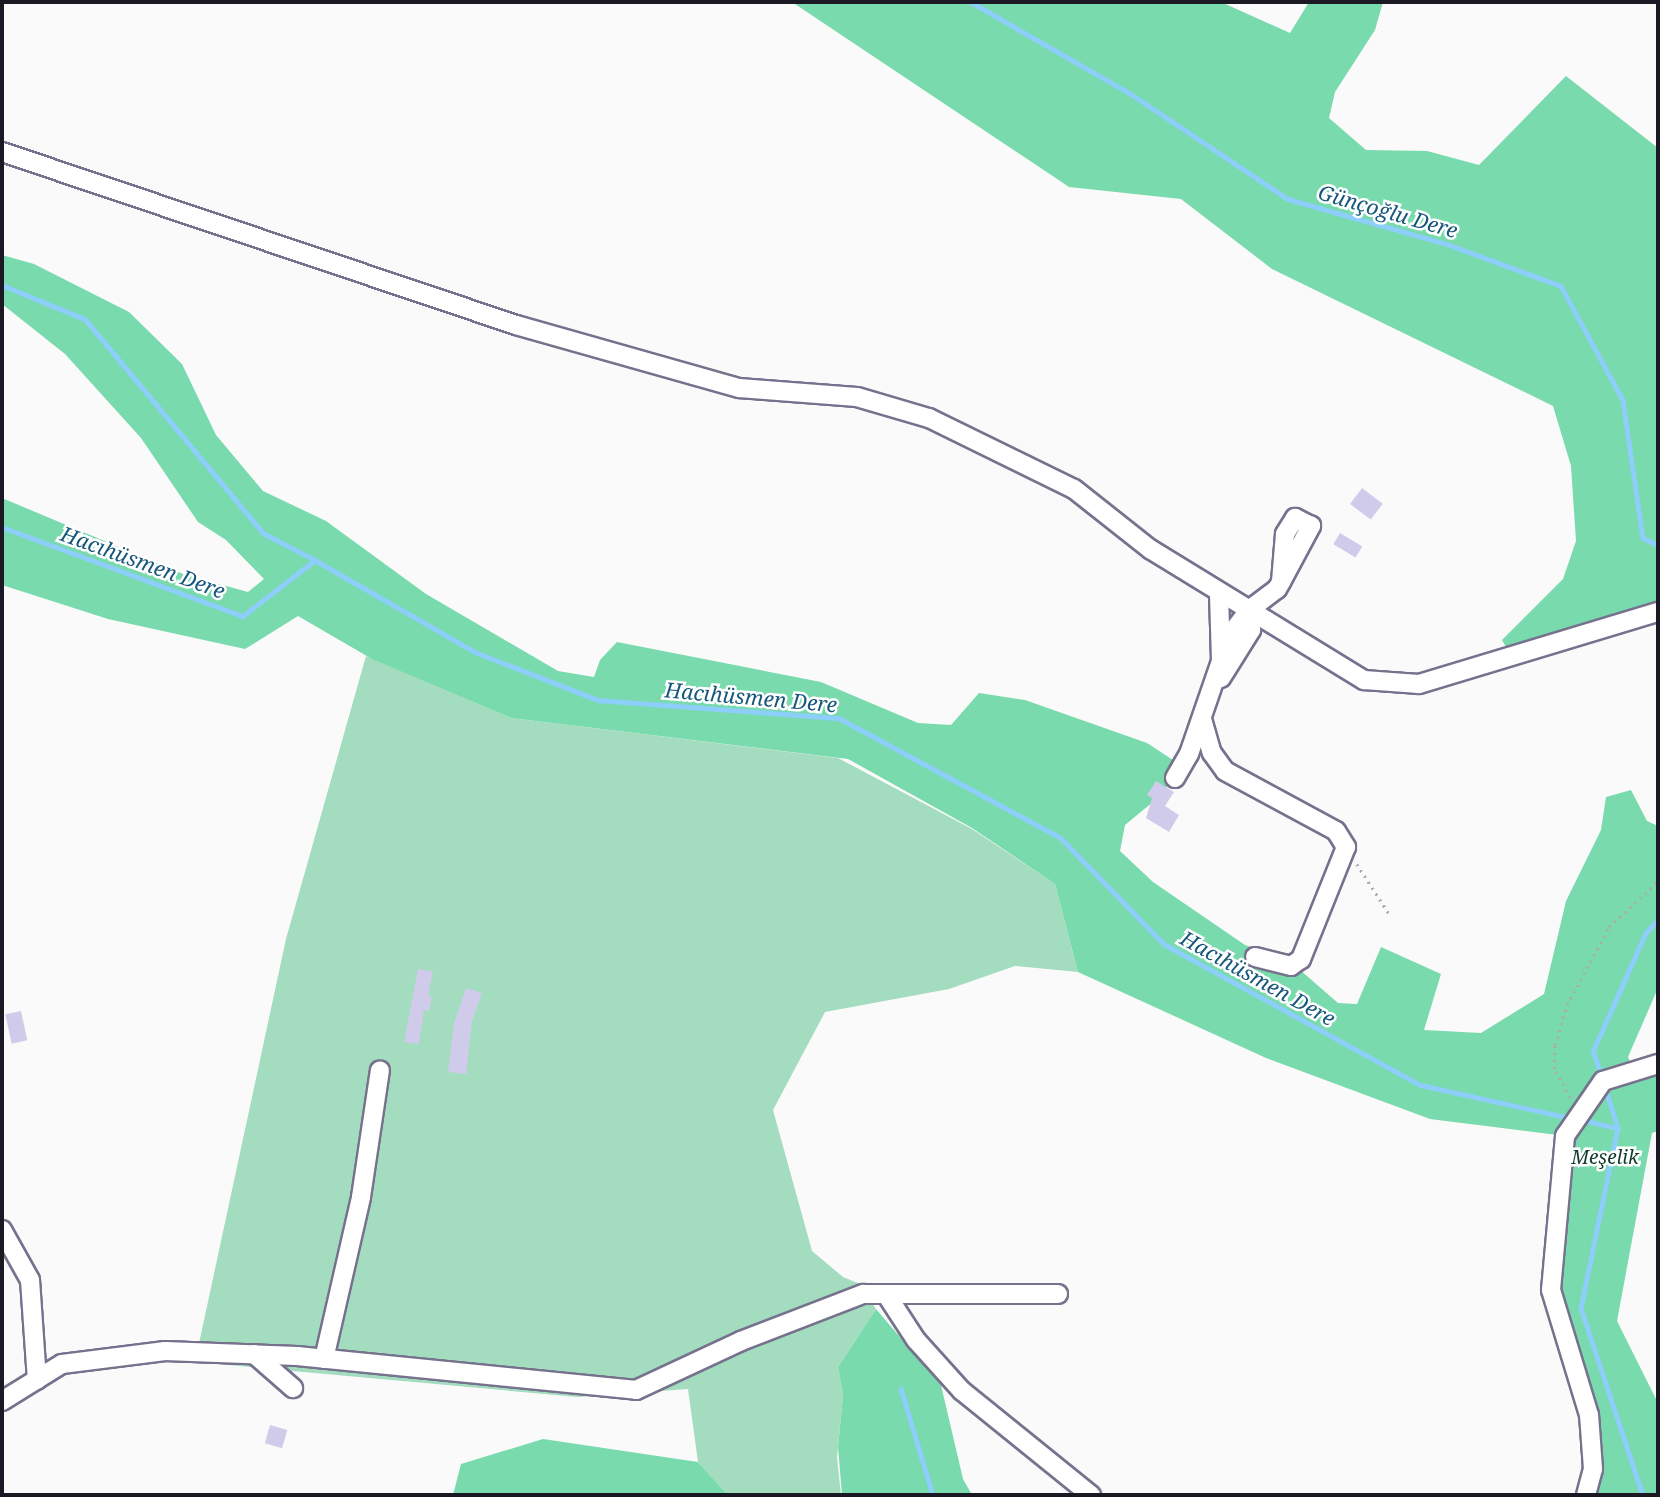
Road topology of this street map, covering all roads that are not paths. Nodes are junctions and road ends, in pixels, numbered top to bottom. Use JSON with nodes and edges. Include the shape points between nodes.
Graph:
{"nodes":[{"id":1,"x":2,"y":152,"type":"edge"},
{"id":2,"x":1281,"y":582,"type":"dead end"},
{"id":3,"x":1219,"y":592,"type":"junction"},
{"id":4,"x":1249,"y":610,"type":"junction"},
{"id":5,"x":1658,"y":612,"type":"edge"},
{"id":6,"x":1221,"y":647,"type":"junction"},
{"id":7,"x":1212,"y":691,"type":"junction"},
{"id":8,"x":1202,"y":719,"type":"junction"},
{"id":9,"x":1175,"y":778,"type":"dead end"},
{"id":10,"x":1255,"y":957,"type":"dead end"},
{"id":11,"x":1658,"y":1064,"type":"edge"},
{"id":12,"x":380,"y":1070,"type":"dead end"},
{"id":13,"x":2,"y":1230,"type":"edge"},
{"id":14,"x":886,"y":1294,"type":"junction"},
{"id":15,"x":1058,"y":1294,"type":"dead end"},
{"id":16,"x":254,"y":1354,"type":"junction"},
{"id":17,"x":324,"y":1359,"type":"junction"},
{"id":18,"x":37,"y":1380,"type":"junction"},
{"id":19,"x":293,"y":1388,"type":"dead end"},
{"id":20,"x":2,"y":1401,"type":"edge"},
{"id":21,"x":1091,"y":1495,"type":"edge"},
{"id":22,"x":1586,"y":1495,"type":"edge"}],
"edges":[{"from":1,"to":3,"type":"street","via":[[516,326],[739,388],[857,397],[929,418],[1074,489],[1150,549]]},
{"from":2,"to":4,"type":"street"},
{"from":3,"to":4,"type":"street"},
{"from":3,"to":6,"type":"street"},
{"from":4,"to":5,"type":"street","via":[[1364,680],[1419,684]]},
{"from":4,"to":6,"type":"street"},
{"from":4,"to":7,"type":"street","via":[[1251,630]]},
{"from":6,"to":7,"type":"street"},
{"from":7,"to":8,"type":"street"},
{"from":8,"to":9,"type":"street"},
{"from":8,"to":10,"type":"street","via":[[1212,753],[1225,772],[1336,831],[1346,847],[1301,959],[1291,966]]},
{"from":11,"to":22,"type":"street","via":[[1603,1081],[1565,1136],[1551,1290],[1589,1415],[1593,1469]]},
{"from":12,"to":17,"type":"street","via":[[361,1197]]},
{"from":13,"to":18,"type":"street","via":[[30,1280]]},
{"from":14,"to":15,"type":"street"},
{"from":14,"to":17,"type":"street","via":[[863,1294],[636,1390]]},
{"from":14,"to":21,"type":"street","via":[[916,1340],[962,1391]]},
{"from":16,"to":17,"type":"street"},
{"from":16,"to":18,"type":"street","via":[[165,1351],[62,1364]]},
{"from":16,"to":19,"type":"street"},
{"from":18,"to":20,"type":"street"}]}
